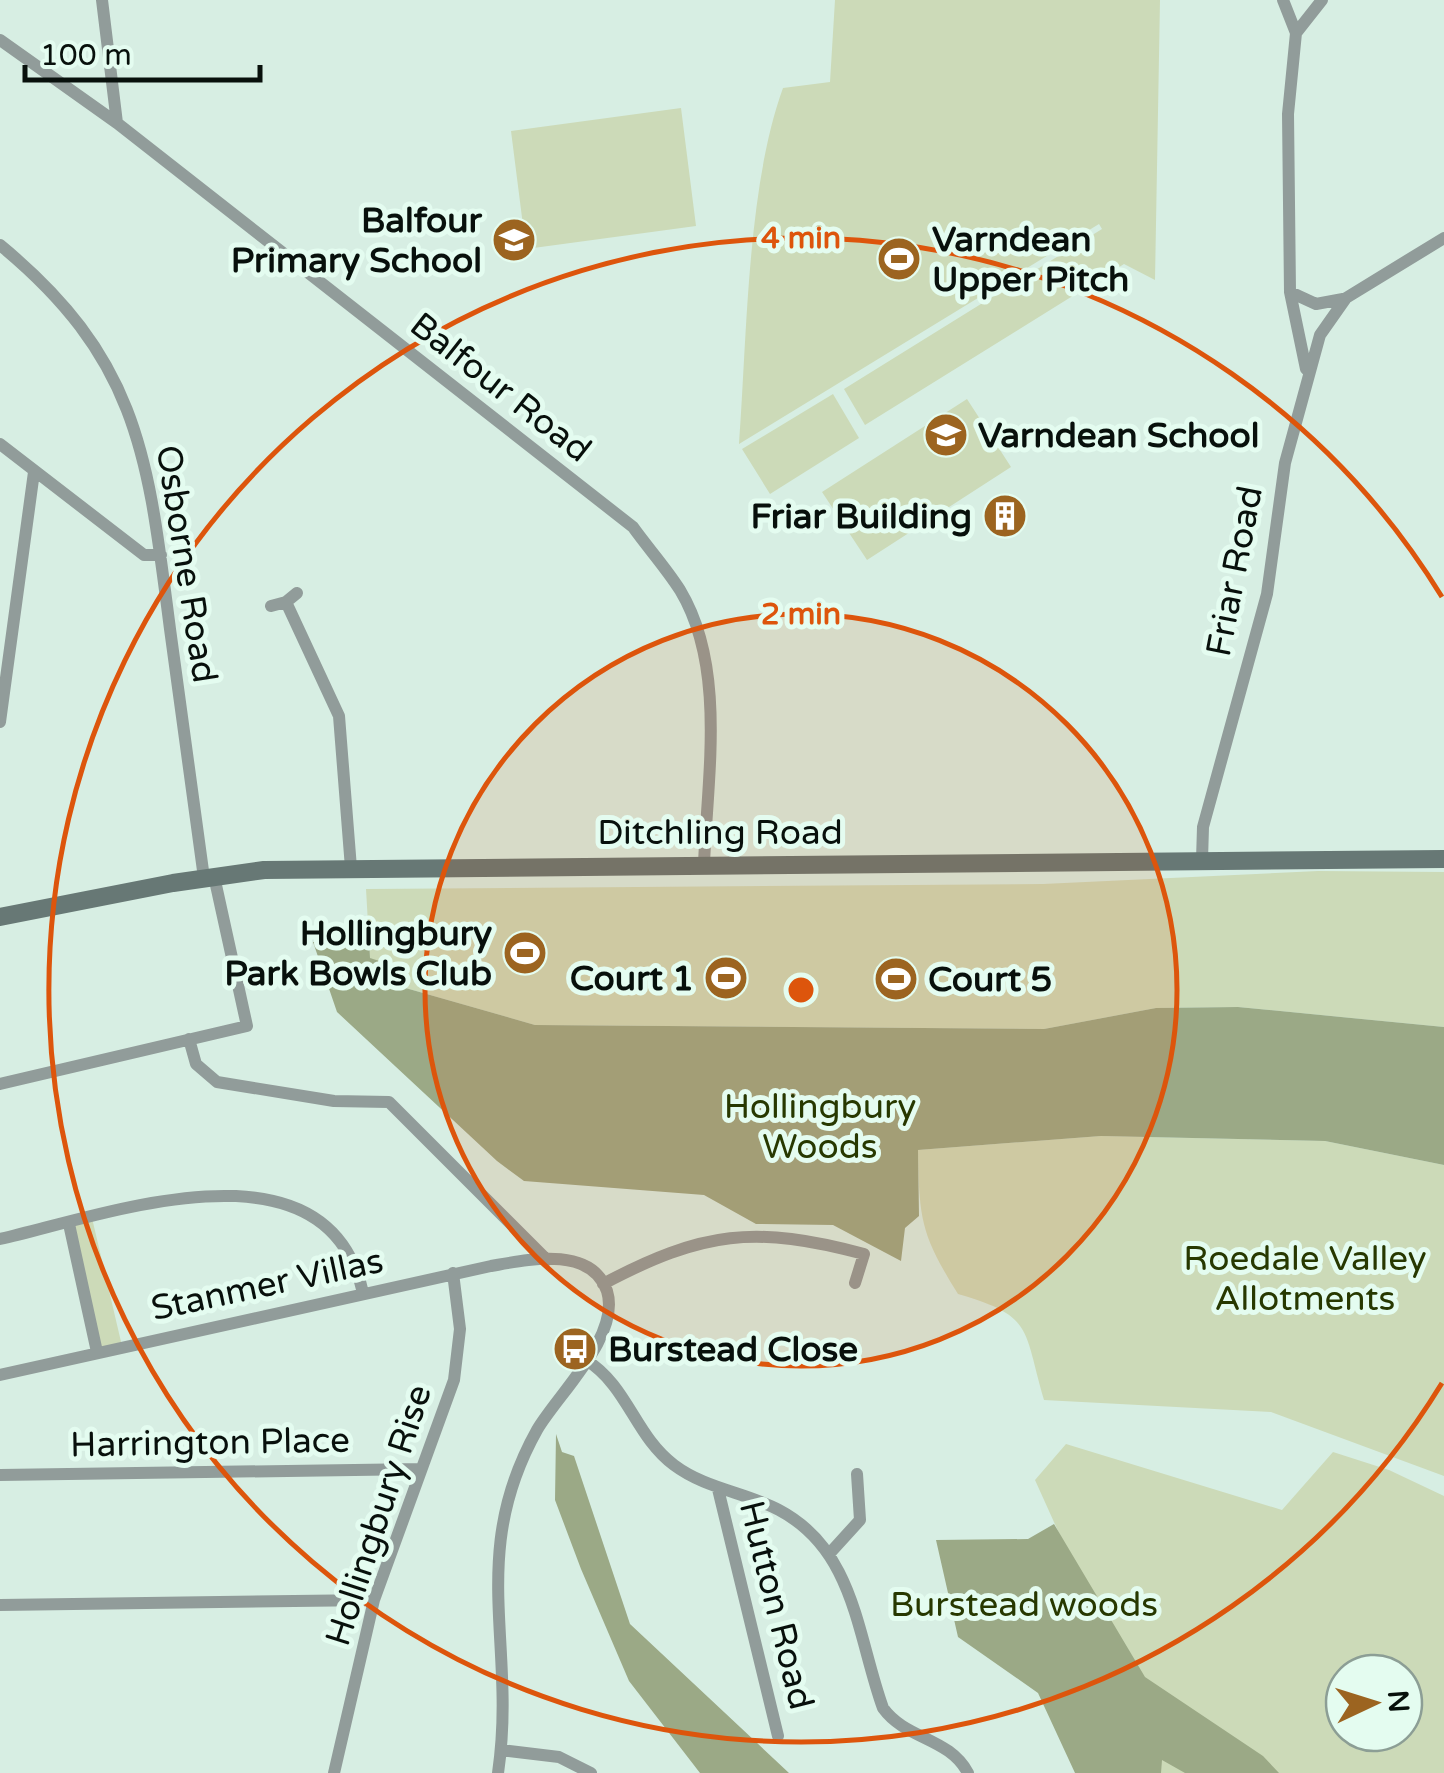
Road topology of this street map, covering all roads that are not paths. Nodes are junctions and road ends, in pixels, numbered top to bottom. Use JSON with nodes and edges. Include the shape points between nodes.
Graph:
{"nodes":[{"id":1,"x":102,"y":0,"type":"edge"},
{"id":2,"x":1283,"y":0,"type":"edge"},
{"id":3,"x":1322,"y":0,"type":"edge"},
{"id":4,"x":1296,"y":33,"type":"junction"},
{"id":5,"x":0,"y":40,"type":"edge"},
{"id":6,"x":116,"y":123,"type":"junction"},
{"id":7,"x":1444,"y":238,"type":"edge"},
{"id":8,"x":0,"y":245,"type":"edge"},
{"id":9,"x":1290,"y":292,"type":"junction"},
{"id":10,"x":1346,"y":298,"type":"junction"},
{"id":11,"x":1307,"y":372,"type":"junction"},
{"id":12,"x":0,"y":444,"type":"edge"},
{"id":13,"x":34,"y":472,"type":"junction"},
{"id":14,"x":161,"y":555,"type":"junction"},
{"id":15,"x":272,"y":606,"type":"dead end"},
{"id":16,"x":0,"y":722,"type":"edge"},
{"id":17,"x":1444,"y":859,"type":"edge"},
{"id":18,"x":1202,"y":860,"type":"junction"},
{"id":19,"x":704,"y":865,"type":"junction"},
{"id":20,"x":350,"y":868,"type":"junction"},
{"id":21,"x":209,"y":877,"type":"junction"},
{"id":22,"x":0,"y":917,"type":"edge"},
{"id":23,"x":189,"y":1040,"type":"junction"},
{"id":24,"x":0,"y":1084,"type":"edge"},
{"id":25,"x":69,"y":1224,"type":"junction"},
{"id":26,"x":0,"y":1239,"type":"edge"},
{"id":27,"x":548,"y":1260,"type":"junction"},
{"id":28,"x":452,"y":1274,"type":"junction"},
{"id":29,"x":855,"y":1283,"type":"dead end"},
{"id":30,"x":604,"y":1284,"type":"junction"},
{"id":31,"x":363,"y":1293,"type":"junction"},
{"id":32,"x":97,"y":1352,"type":"junction"},
{"id":33,"x":586,"y":1360,"type":"junction"},
{"id":34,"x":0,"y":1375,"type":"edge"},
{"id":35,"x":420,"y":1469,"type":"junction"},
{"id":36,"x":856,"y":1474,"type":"dead end"},
{"id":37,"x":0,"y":1475,"type":"edge"},
{"id":38,"x":718,"y":1489,"type":"junction"},
{"id":39,"x":830,"y":1554,"type":"junction"},
{"id":40,"x":374,"y":1600,"type":"junction"},
{"id":41,"x":0,"y":1605,"type":"edge"},
{"id":42,"x":778,"y":1736,"type":"dead end"},
{"id":43,"x":501,"y":1750,"type":"junction"},
{"id":44,"x":334,"y":1773,"type":"edge"},
{"id":45,"x":498,"y":1773,"type":"edge"},
{"id":46,"x":591,"y":1773,"type":"edge"},
{"id":47,"x":968,"y":1773,"type":"edge"}],
"edges":[{"from":1,"to":6,"type":"street"},
{"from":2,"to":4,"type":"street"},
{"from":3,"to":4,"type":"street"},
{"from":4,"to":9,"type":"street","via":[[1288,114]]},
{"from":5,"to":6,"type":"street","name":"Balfour Road"},
{"from":6,"to":19,"type":"street","name":"Balfour Road","via":[[633,528],[681,592],[703,648]]},
{"from":7,"to":10,"type":"street","name":"Friar Road"},
{"from":8,"to":14,"type":"street","name":"Osborne Road","via":[[80,326],[117,384],[148,470]]},
{"from":9,"to":10,"type":"street","via":[[1316,304]]},
{"from":9,"to":11,"type":"street"},
{"from":10,"to":11,"type":"street","name":"Friar Road","via":[[1320,335]]},
{"from":11,"to":18,"type":"street","name":"Friar Road","via":[[1285,463],[1267,594],[1202,827]]},
{"from":12,"to":13,"type":"street"},
{"from":13,"to":14,"type":"street","via":[[144,554]]},
{"from":13,"to":16,"type":"street"},
{"from":14,"to":21,"type":"street","name":"Osborne Road"},
{"from":15,"to":20,"type":"street","via":[[292,597],[340,716]]},
{"from":17,"to":18,"type":"street","name":"Ditchling Road"},
{"from":18,"to":19,"type":"street","name":"Ditchling Road"},
{"from":19,"to":20,"type":"street","name":"Ditchling Road"},
{"from":20,"to":21,"type":"street","name":"Ditchling Road"},
{"from":21,"to":22,"type":"street","name":"Ditchling Road"},
{"from":21,"to":23,"type":"street","name":"Osborne Road","via":[[246,1026]]},
{"from":23,"to":24,"type":"street"},
{"from":23,"to":27,"type":"street","via":[[196,1064],[218,1082],[334,1101],[389,1102]]},
{"from":25,"to":26,"type":"street"},
{"from":25,"to":31,"type":"street","via":[[214,1194],[254,1196],[332,1229],[355,1260]]},
{"from":25,"to":32,"type":"street"},
{"from":27,"to":28,"type":"street","name":"Stanmer Villas"},
{"from":27,"to":30,"type":"street","via":[[577,1262]]},
{"from":28,"to":31,"type":"street","name":"Stanmer Villas"},
{"from":28,"to":35,"type":"street","name":"Hollingbury Rise","via":[[460,1348]]},
{"from":29,"to":30,"type":"street","via":[[864,1254],[756,1235],[684,1247]]},
{"from":30,"to":33,"type":"street","via":[[607,1320]]},
{"from":31,"to":32,"type":"street","name":"Stanmer Villas"},
{"from":32,"to":34,"type":"street","name":"Stanmer Villas"},
{"from":33,"to":38,"type":"street","via":[[620,1389],[672,1464]]},
{"from":33,"to":43,"type":"street","via":[[526,1451],[500,1533],[495,1566],[504,1672]]},
{"from":35,"to":37,"type":"street","name":"Harrington Place"},
{"from":35,"to":40,"type":"street","name":"Hollingbury Rise"},
{"from":36,"to":39,"type":"street","via":[[860,1520]]},
{"from":38,"to":39,"type":"street","via":[[779,1510]]},
{"from":38,"to":42,"type":"street","name":"Hutton Road"},
{"from":39,"to":47,"type":"street","via":[[855,1609],[883,1708],[894,1722],[953,1750]]},
{"from":40,"to":41,"type":"street"},
{"from":40,"to":44,"type":"street","name":"Hollingbury Rise"},
{"from":43,"to":45,"type":"street"},
{"from":43,"to":46,"type":"street","via":[[559,1757]]}]}
